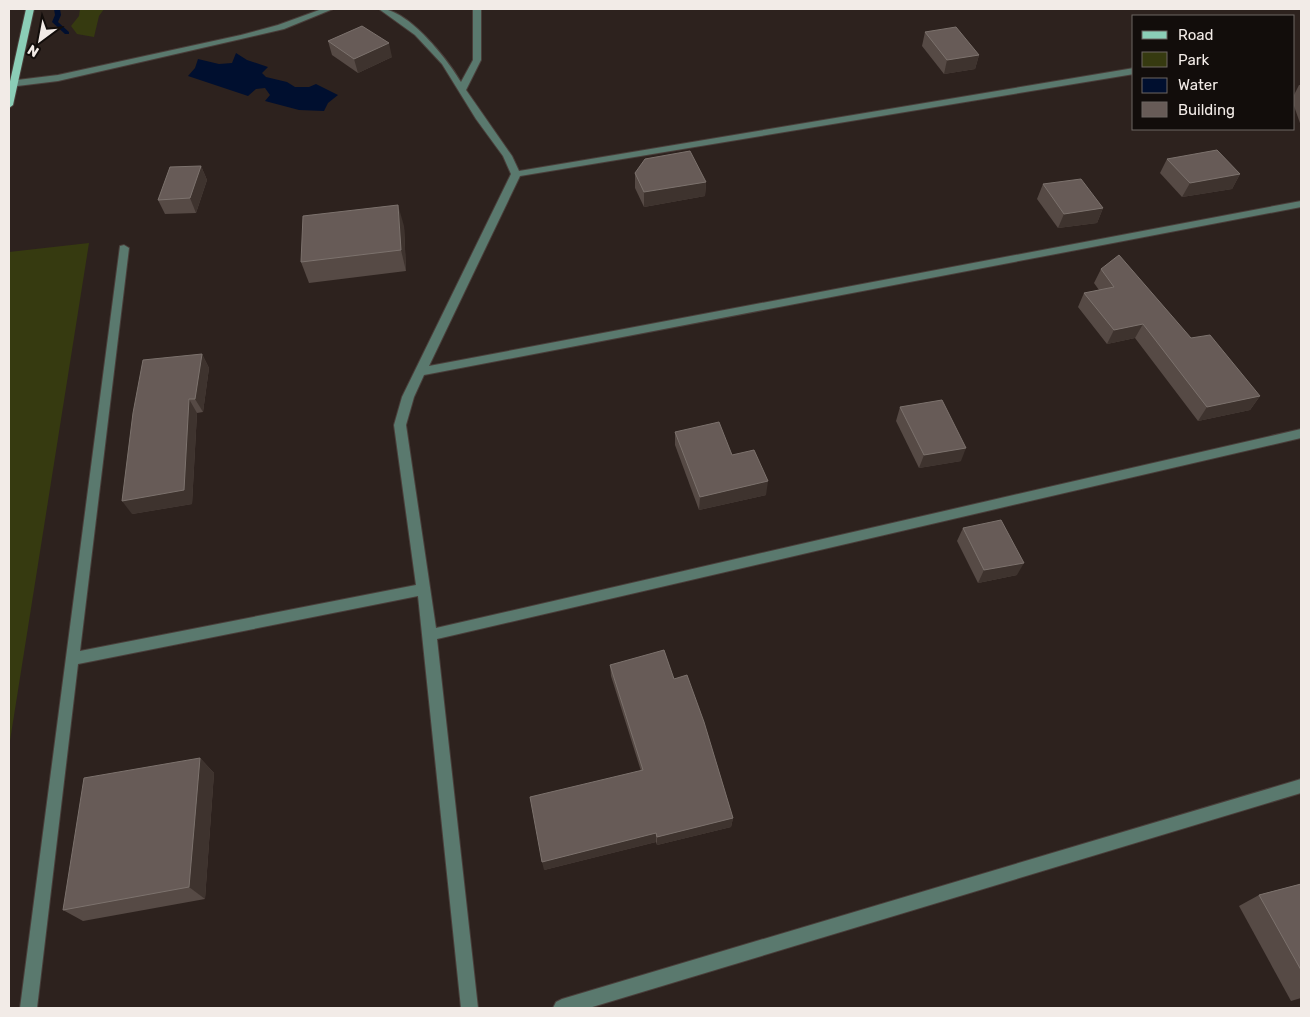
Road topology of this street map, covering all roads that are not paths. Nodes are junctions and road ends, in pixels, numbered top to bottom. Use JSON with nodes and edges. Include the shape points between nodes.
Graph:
{"nodes":[{"id":1,"x":30,"y":9,"type":"edge"},
{"id":2,"x":329,"y":9,"type":"edge"},
{"id":3,"x":383,"y":9,"type":"edge"},
{"id":4,"x":477,"y":9,"type":"edge"},
{"id":5,"x":1132,"y":71,"type":"edge"},
{"id":6,"x":11,"y":84,"type":"edge"},
{"id":7,"x":462,"y":90,"type":"junction"},
{"id":8,"x":9,"y":105,"type":"edge"},
{"id":9,"x":516,"y":174,"type":"junction"},
{"id":10,"x":1301,"y":204,"type":"edge"},
{"id":11,"x":124,"y":248,"type":"dead end"},
{"id":12,"x":422,"y":371,"type":"junction"},
{"id":13,"x":1301,"y":434,"type":"edge"},
{"id":14,"x":422,"y":590,"type":"junction"},
{"id":15,"x":430,"y":635,"type":"junction"},
{"id":16,"x":72,"y":659,"type":"junction"},
{"id":17,"x":1301,"y":786,"type":"edge"},
{"id":18,"x":28,"y":1008,"type":"edge"},
{"id":19,"x":470,"y":1008,"type":"edge"},
{"id":20,"x":562,"y":1008,"type":"edge"}],
"edges":[{"from":1,"to":6,"type":"main road"},
{"from":2,"to":6,"type":"street","via":[[281,27],[240,37],[58,78]]},
{"from":3,"to":7,"type":"street","via":[[418,33],[445,63]]},
{"from":4,"to":7,"type":"street","via":[[477,60]]},
{"from":5,"to":9,"type":"street"},
{"from":6,"to":8,"type":"main road"},
{"from":7,"to":9,"type":"street"},
{"from":9,"to":12,"type":"street"},
{"from":10,"to":12,"type":"street"},
{"from":11,"to":16,"type":"street"},
{"from":12,"to":14,"type":"street","via":[[408,397],[400,425]]},
{"from":13,"to":15,"type":"street"},
{"from":14,"to":15,"type":"street"},
{"from":14,"to":16,"type":"street"},
{"from":15,"to":19,"type":"street"},
{"from":16,"to":18,"type":"street"},
{"from":17,"to":20,"type":"street"}]}
